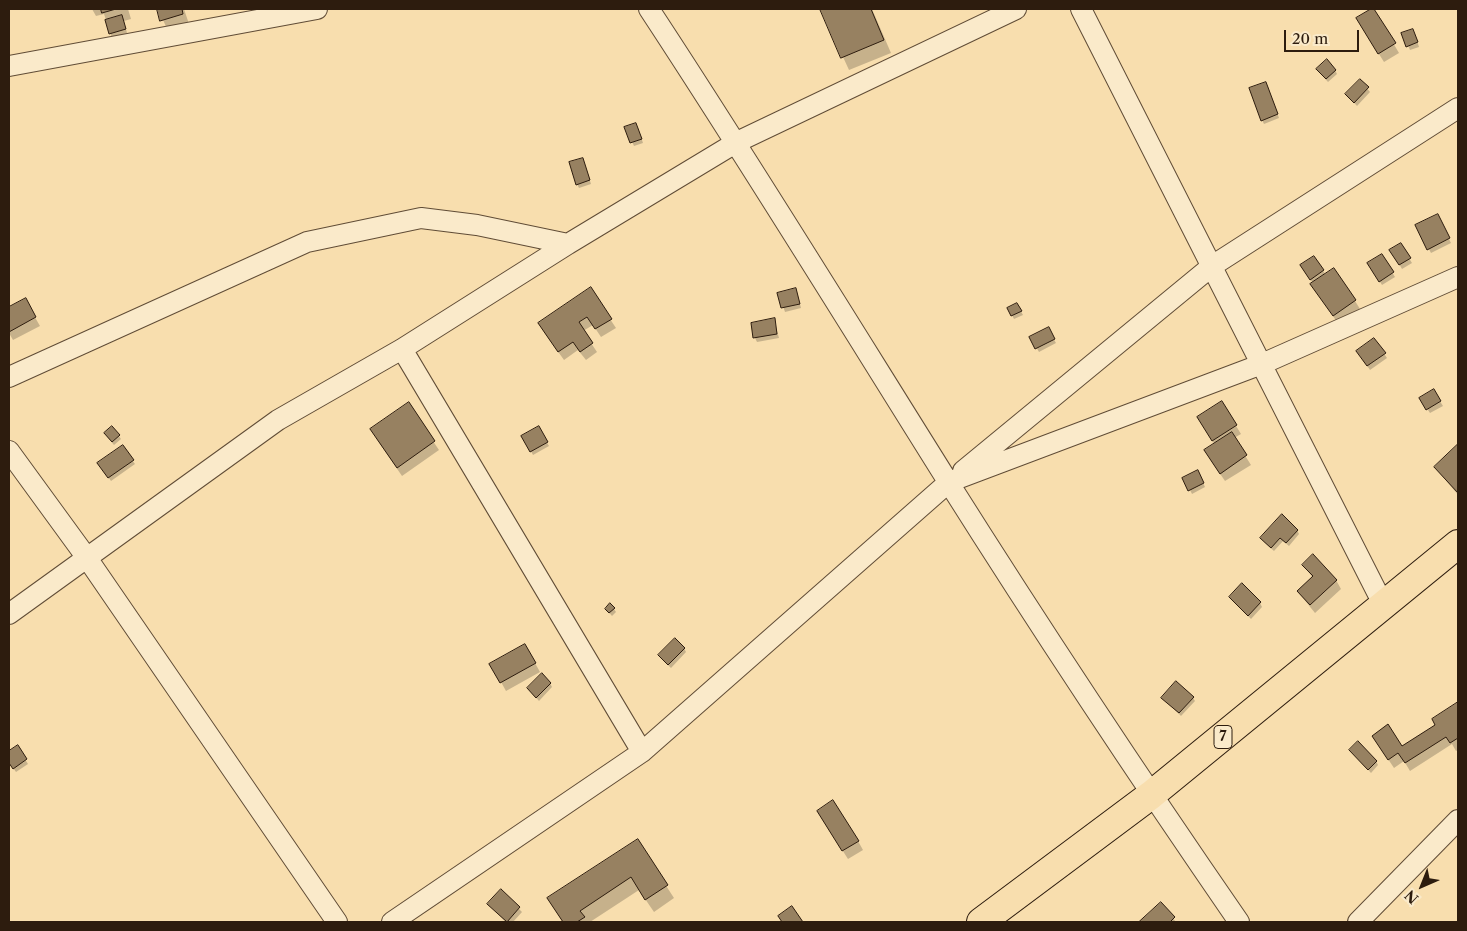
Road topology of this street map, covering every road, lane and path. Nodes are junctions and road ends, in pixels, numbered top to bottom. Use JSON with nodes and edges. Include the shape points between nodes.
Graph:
{"nodes":[{"id":1,"x":317,"y":9,"type":"edge"},
{"id":2,"x":649,"y":9,"type":"edge"},
{"id":3,"x":1016,"y":9,"type":"edge"},
{"id":4,"x":1081,"y":9,"type":"edge"},
{"id":5,"x":9,"y":66,"type":"edge"},
{"id":6,"x":1458,"y":108,"type":"edge"},
{"id":7,"x":737,"y":142,"type":"junction"},
{"id":8,"x":568,"y":244,"type":"junction"},
{"id":9,"x":1212,"y":266,"type":"junction"},
{"id":10,"x":1458,"y":277,"type":"edge"},
{"id":11,"x":402,"y":349,"type":"junction"},
{"id":12,"x":1262,"y":364,"type":"junction"},
{"id":13,"x":9,"y":377,"type":"edge"},
{"id":14,"x":9,"y":451,"type":"edge"},
{"id":15,"x":949,"y":482,"type":"junction"},
{"id":16,"x":1458,"y":544,"type":"edge"},
{"id":17,"x":87,"y":558,"type":"junction"},
{"id":18,"x":1383,"y":604,"type":"junction"},
{"id":19,"x":9,"y":614,"type":"edge"},
{"id":20,"x":642,"y":752,"type":"junction"},
{"id":21,"x":1152,"y":795,"type":"junction"},
{"id":22,"x":1458,"y":820,"type":"edge"},
{"id":23,"x":337,"y":922,"type":"edge"},
{"id":24,"x":392,"y":922,"type":"edge"},
{"id":25,"x":981,"y":922,"type":"edge"},
{"id":26,"x":1239,"y":922,"type":"edge"},
{"id":27,"x":1358,"y":922,"type":"edge"}],
"edges":[{"from":1,"to":5,"type":"street"},
{"from":2,"to":7,"type":"street"},
{"from":3,"to":7,"type":"street"},
{"from":4,"to":9,"type":"street"},
{"from":6,"to":9,"type":"street"},
{"from":7,"to":8,"type":"street"},
{"from":7,"to":15,"type":"street"},
{"from":8,"to":11,"type":"street"},
{"from":8,"to":13,"type":"street","via":[[478,225],[421,218],[307,242]]},
{"from":9,"to":12,"type":"street"},
{"from":9,"to":15,"type":"street"},
{"from":10,"to":12,"type":"street"},
{"from":11,"to":17,"type":"street","via":[[278,420]]},
{"from":11,"to":20,"type":"street"},
{"from":12,"to":15,"type":"street"},
{"from":12,"to":18,"type":"street"},
{"from":14,"to":17,"type":"street"},
{"from":15,"to":20,"type":"street"},
{"from":15,"to":21,"type":"street"},
{"from":16,"to":18,"type":"highway","number":"7"},
{"from":17,"to":19,"type":"street"},
{"from":17,"to":23,"type":"street"},
{"from":18,"to":21,"type":"highway","number":"7"},
{"from":20,"to":24,"type":"street"},
{"from":21,"to":25,"type":"highway","number":"7"},
{"from":21,"to":26,"type":"street"},
{"from":22,"to":27,"type":"street"}]}
